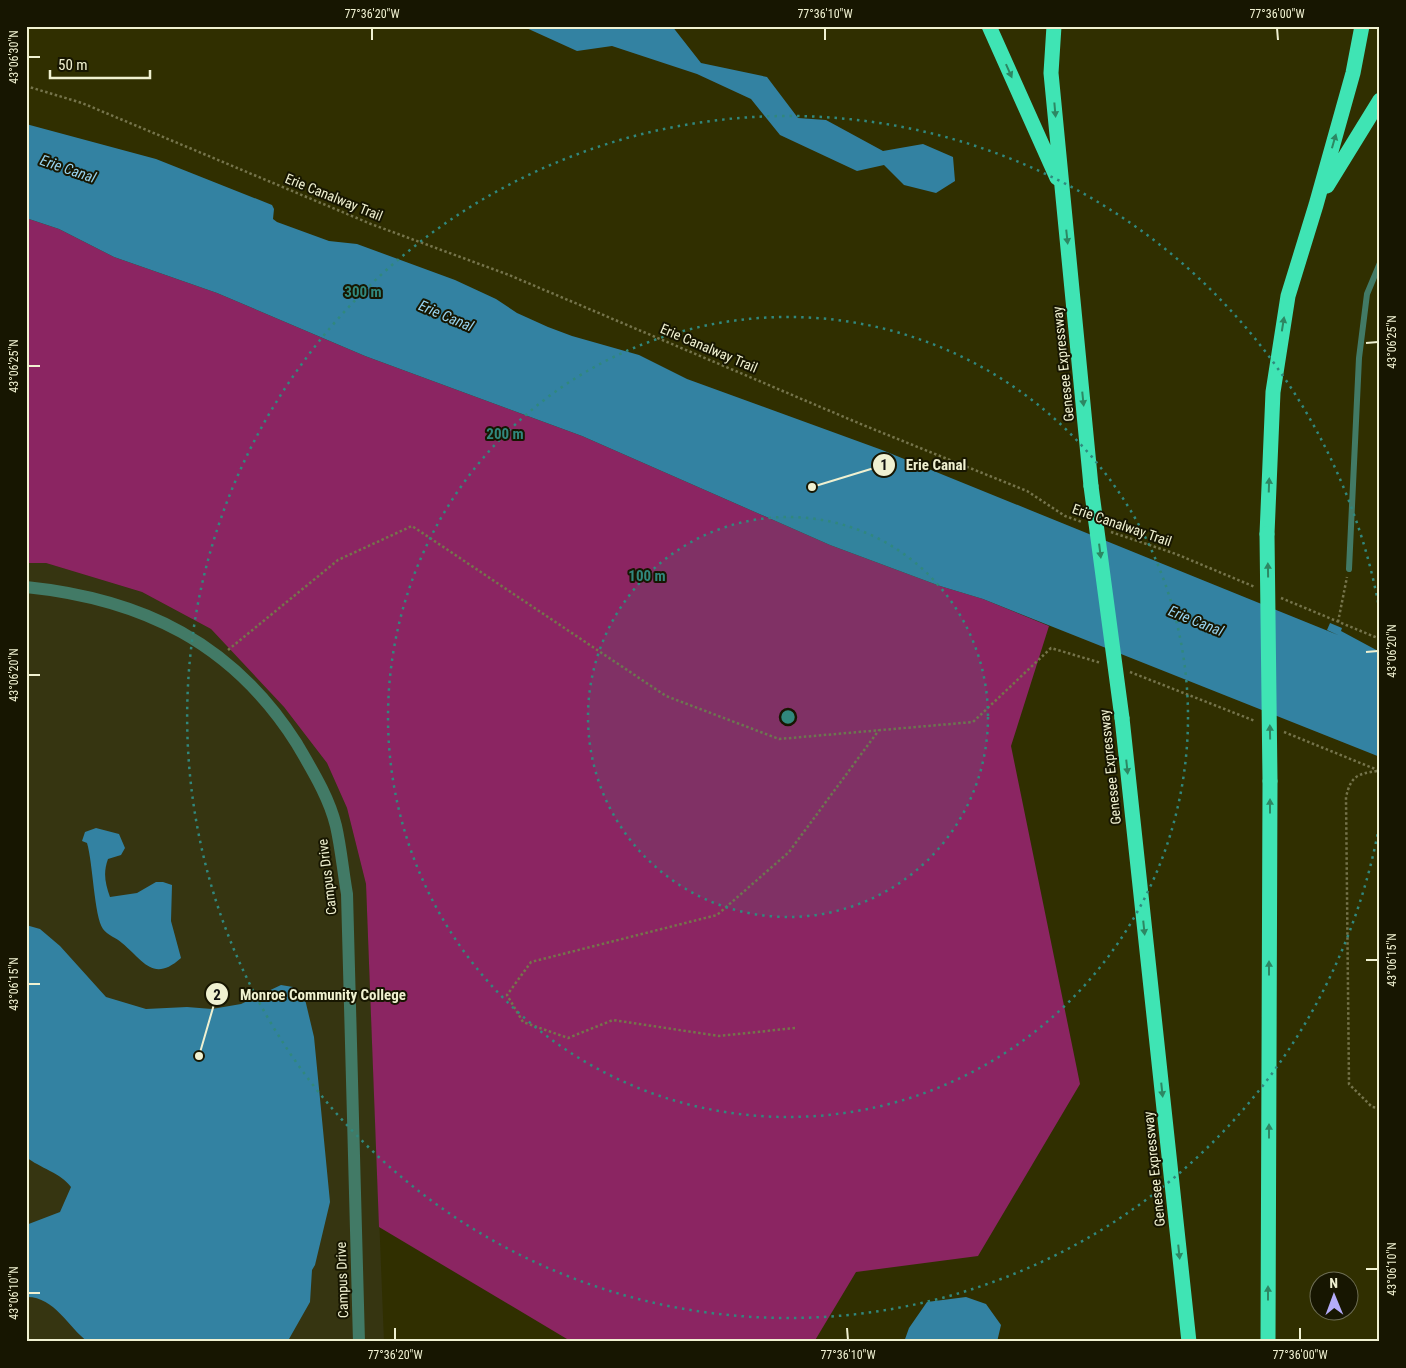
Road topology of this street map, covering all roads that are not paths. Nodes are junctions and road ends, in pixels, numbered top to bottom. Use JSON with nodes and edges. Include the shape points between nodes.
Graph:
{"nodes":[{"id":1,"x":989,"y":26,"type":"edge"},
{"id":2,"x":1054,"y":26,"type":"edge"},
{"id":3,"x":1362,"y":26,"type":"edge"},
{"id":4,"x":1380,"y":100,"type":"edge"},
{"id":5,"x":1062,"y":189,"type":"junction"},
{"id":6,"x":1316,"y":205,"type":"junction"},
{"id":7,"x":1380,"y":263,"type":"edge"},
{"id":8,"x":1348,"y":570,"type":"road end"},
{"id":9,"x":26,"y":587,"type":"edge"},
{"id":10,"x":359,"y":1342,"type":"edge"},
{"id":11,"x":1189,"y":1342,"type":"edge"},
{"id":12,"x":1268,"y":1342,"type":"edge"}],
"edges":[{"from":1,"to":5,"type":"highway","one_way":true},
{"from":2,"to":5,"type":"highway","name":"Genesee Expressway","one_way":true,"via":[[1051,73]]},
{"from":6,"to":3,"type":"highway","one_way":true,"via":[[1353,73]]},
{"from":4,"to":6,"type":"highway"},
{"from":5,"to":11,"type":"highway","name":"Genesee Expressway","one_way":true,"bridge":true,"via":[[1091,486],[1122,718]]},
{"from":12,"to":6,"type":"highway","one_way":true,"bridge":true,"via":[[1270,781],[1267,534],[1273,392],[1288,296]]},
{"from":7,"to":8,"type":"lane","via":[[1367,294],[1359,358]]},
{"from":9,"to":10,"type":"street","name":"Campus Drive","via":[[107,600],[149,615],[200,644],[240,673],[282,721],[315,774],[336,825],[346,894]]}]}
